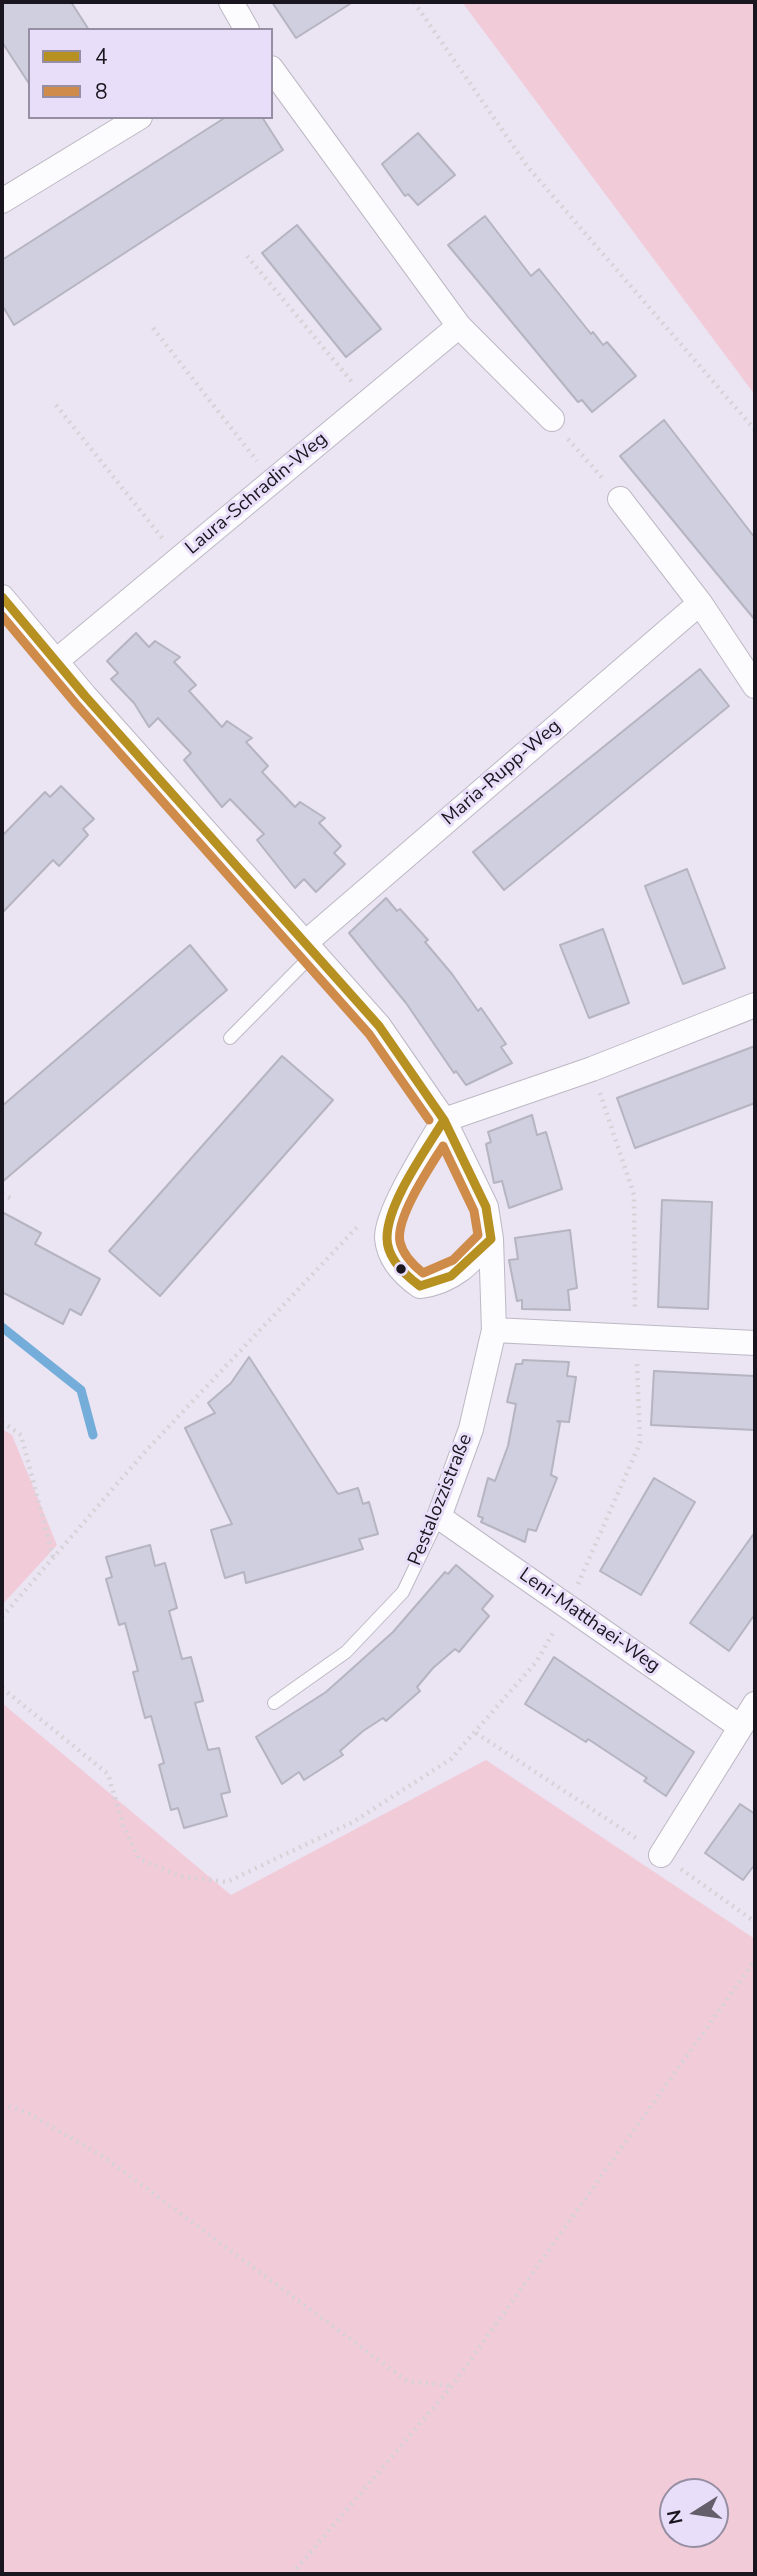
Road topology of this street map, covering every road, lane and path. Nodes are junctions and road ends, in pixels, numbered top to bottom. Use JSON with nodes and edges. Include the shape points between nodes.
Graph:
{"nodes":[{"id":1,"x":231,"y":2,"type":"edge"},
{"id":2,"x":414,"y":2,"type":"edge"},
{"id":3,"x":246,"y":28,"type":"edge"},
{"id":4,"x":273,"y":71,"type":"edge"},
{"id":5,"x":137,"y":119,"type":"edge"},
{"id":6,"x":2,"y":201,"type":"edge"},
{"id":7,"x":247,"y":256,"type":"dead end"},
{"id":8,"x":459,"y":326,"type":"junction"},
{"id":9,"x":153,"y":328,"type":"dead end"},
{"id":10,"x":368,"y":401,"type":"junction"},
{"id":11,"x":55,"y":405,"type":"dead end"},
{"id":12,"x":552,"y":419,"type":"joint"},
{"id":13,"x":755,"y":430,"type":"edge"},
{"id":14,"x":273,"y":481,"type":"junction"},
{"id":15,"x":620,"y":499,"type":"joint"},
{"id":16,"x":179,"y":559,"type":"junction"},
{"id":17,"x":2,"y":597,"type":"edge"},
{"id":18,"x":700,"y":603,"type":"junction"},
{"id":19,"x":55,"y":662,"type":"junction"},
{"id":20,"x":755,"y":686,"type":"edge"},
{"id":21,"x":308,"y":949,"type":"junction"},
{"id":22,"x":755,"y":1005,"type":"edge"},
{"id":23,"x":230,"y":1038,"type":"dead end"},
{"id":24,"x":444,"y":1120,"type":"junction"},
{"id":25,"x":2,"y":1194,"type":"edge"},
{"id":26,"x":14,"y":1200,"type":"dead end"},
{"id":27,"x":394,"y":1212,"type":"junction"},
{"id":28,"x":491,"y":1239,"type":"junction"},
{"id":29,"x":494,"y":1330,"type":"junction"},
{"id":30,"x":755,"y":1343,"type":"edge"},
{"id":31,"x":2,"y":1422,"type":"edge"},
{"id":32,"x":439,"y":1517,"type":"junction"},
{"id":33,"x":54,"y":1558,"type":"junction"},
{"id":34,"x":568,"y":1605,"type":"junction"},
{"id":35,"x":2,"y":1617,"type":"edge"},
{"id":36,"x":2,"y":1688,"type":"edge"},
{"id":37,"x":274,"y":1703,"type":"dead end"},
{"id":38,"x":755,"y":1704,"type":"edge"},
{"id":39,"x":739,"y":1726,"type":"junction"},
{"id":40,"x":476,"y":1734,"type":"junction"},
{"id":41,"x":661,"y":1855,"type":"junction"},
{"id":42,"x":755,"y":1922,"type":"edge"},
{"id":43,"x":755,"y":1960,"type":"edge"},
{"id":44,"x":2,"y":2104,"type":"edge"},
{"id":45,"x":452,"y":2386,"type":"junction"},
{"id":46,"x":292,"y":2574,"type":"edge"}],
"edges":[{"from":1,"to":3,"type":"street"},
{"from":2,"to":13,"type":"path","via":[[527,166]]},
{"from":4,"to":8,"type":"street"},
{"from":5,"to":6,"type":"street"},
{"from":7,"to":10,"type":"path"},
{"from":8,"to":10,"type":"street","name":"Laura-Schradin-Weg"},
{"from":8,"to":12,"type":"street"},
{"from":9,"to":14,"type":"path"},
{"from":10,"to":14,"type":"street","name":"Laura-Schradin-Weg"},
{"from":11,"to":16,"type":"path"},
{"from":12,"to":15,"type":"path"},
{"from":14,"to":16,"type":"street","name":"Laura-Schradin-Weg"},
{"from":15,"to":18,"type":"street"},
{"from":16,"to":19,"type":"street","name":"Laura-Schradin-Weg"},
{"from":17,"to":19,"type":"street","name":"Pestalozzistraße"},
{"from":18,"to":20,"type":"street"},
{"from":18,"to":21,"type":"street","name":"Maria-Rupp-Weg"},
{"from":19,"to":21,"type":"street","name":"Pestalozzistraße"},
{"from":21,"to":23,"type":"lane"},
{"from":21,"to":24,"type":"street","name":"Pestalozzistraße","via":[[379,1026]]},
{"from":22,"to":24,"type":"street"},
{"from":24,"to":27,"type":"street"},
{"from":24,"to":28,"type":"street","name":"Pestalozzistraße","via":[[486,1207]]},
{"from":25,"to":26,"type":"path"},
{"from":27,"to":28,"type":"street","via":[[387,1238],[400,1272],[420,1286],[440,1284],[466,1267]]},
{"from":27,"to":33,"type":"path","via":[[359,1224],[180,1414]]},
{"from":28,"to":29,"type":"street","name":"Pestalozzistraße"},
{"from":29,"to":30,"type":"street"},
{"from":29,"to":32,"type":"street","name":"Pestalozzistraße","via":[[471,1429]]},
{"from":31,"to":33,"type":"path","via":[[21,1435]]},
{"from":32,"to":34,"type":"street","name":"Leni-Matthaei-Weg"},
{"from":32,"to":37,"type":"lane","name":"Pestalozzistraße","via":[[403,1592],[346,1652]]},
{"from":33,"to":35,"type":"path"},
{"from":34,"to":39,"type":"street","name":"Leni-Matthaei-Weg"},
{"from":34,"to":40,"type":"path","via":[[537,1661]]},
{"from":36,"to":40,"type":"path","via":[[108,1774],[139,1859],[179,1876],[227,1882],[353,1822],[451,1759]]},
{"from":38,"to":39,"type":"street"},
{"from":39,"to":41,"type":"street"},
{"from":40,"to":41,"type":"path"},
{"from":41,"to":42,"type":"path"},
{"from":43,"to":45,"type":"path"},
{"from":44,"to":45,"type":"path","via":[[28,2113],[104,2157],[407,2381]]},
{"from":45,"to":46,"type":"path"}]}
